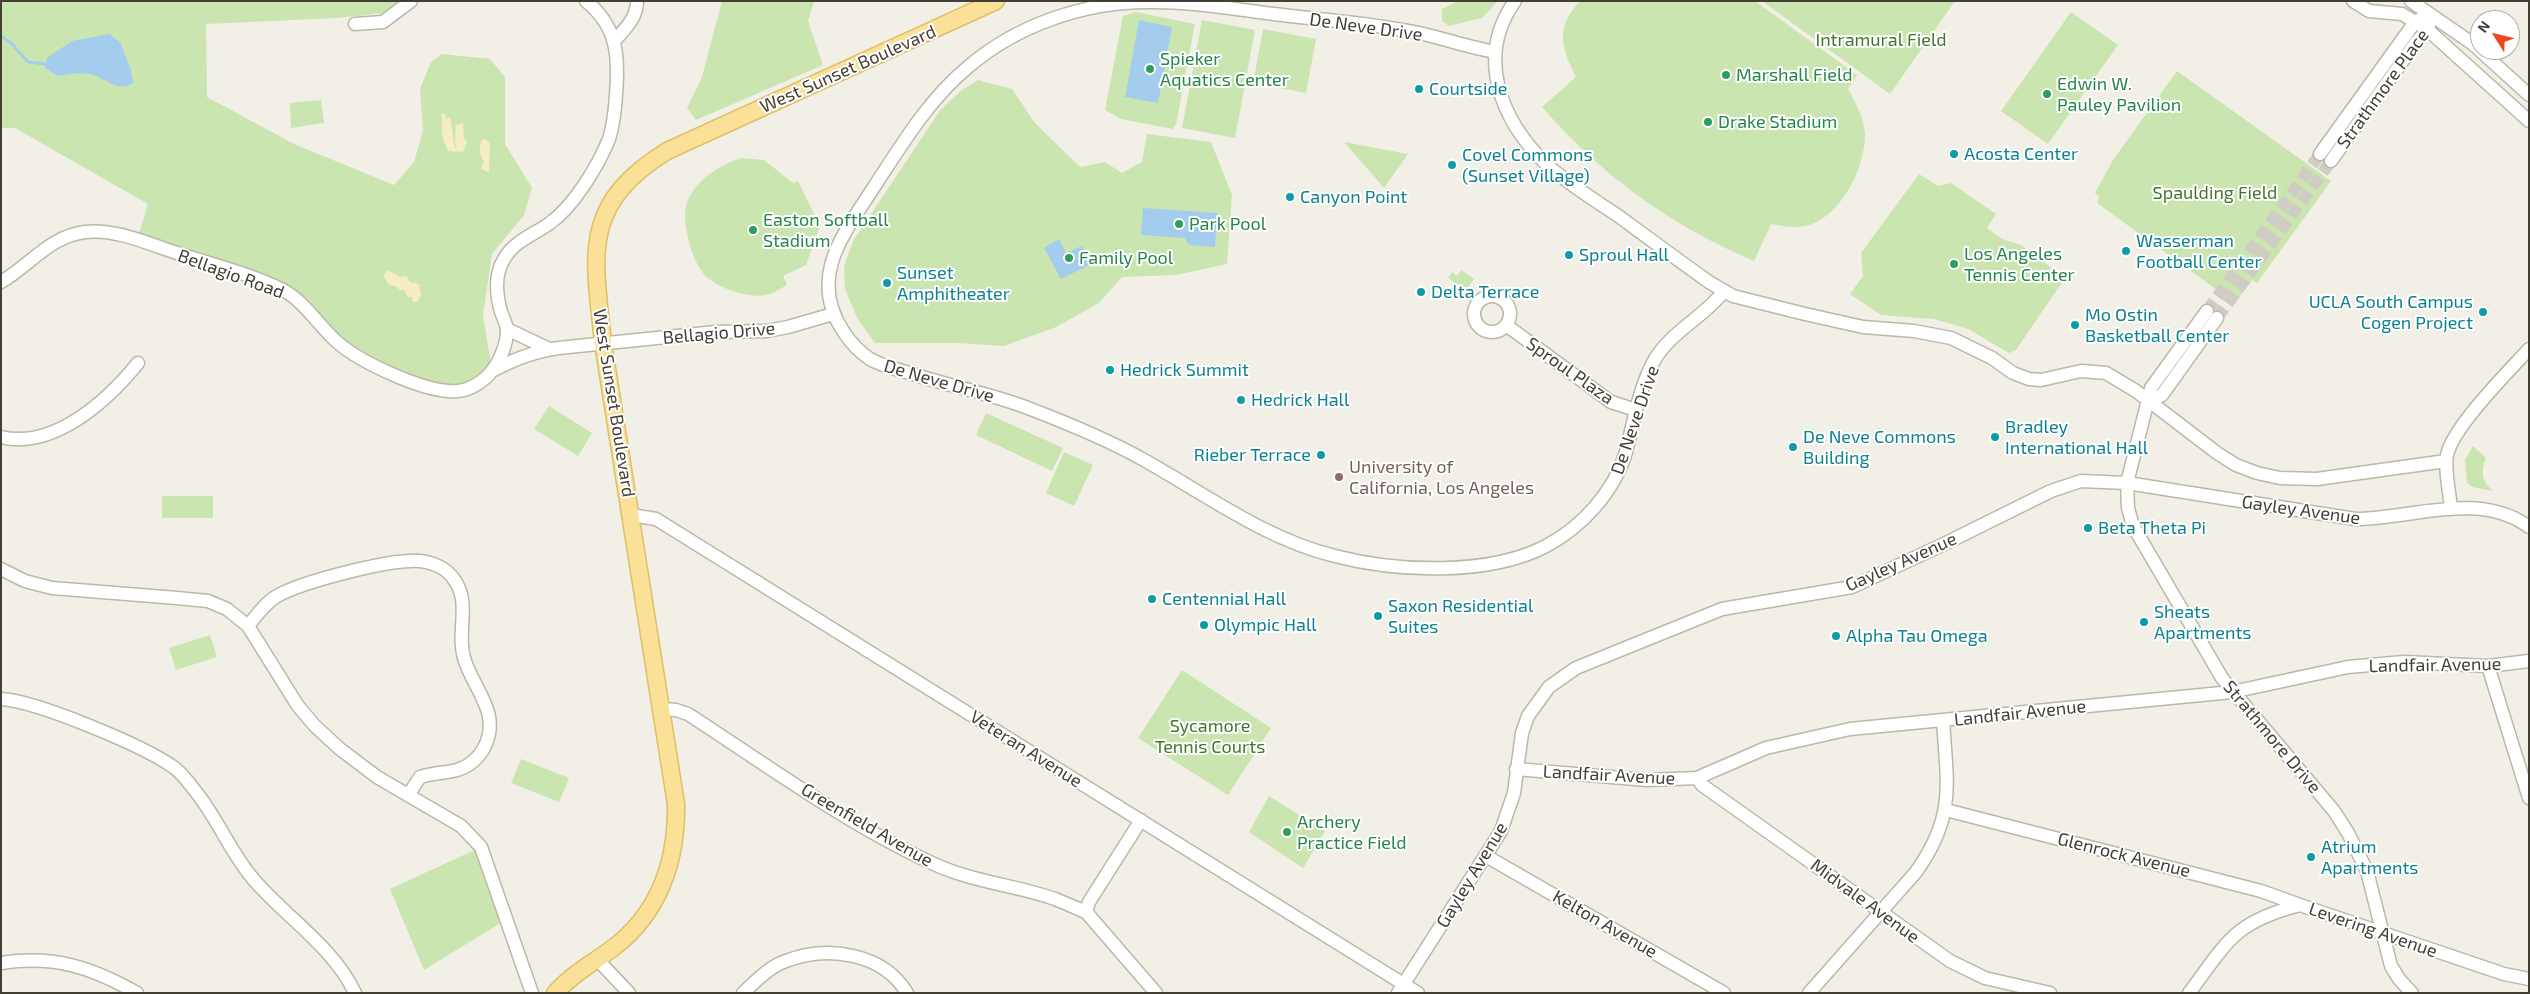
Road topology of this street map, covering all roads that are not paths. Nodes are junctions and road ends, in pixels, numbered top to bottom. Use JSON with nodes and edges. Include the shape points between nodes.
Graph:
{"nodes":[{"id":1,"x":411,"y":1,"type":"edge"},
{"id":2,"x":586,"y":1,"type":"edge"},
{"id":3,"x":636,"y":1,"type":"edge"},
{"id":4,"x":996,"y":1,"type":"edge"},
{"id":5,"x":1515,"y":1,"type":"edge"},
{"id":6,"x":2352,"y":1,"type":"edge"},
{"id":7,"x":2380,"y":1,"type":"edge"},
{"id":8,"x":2411,"y":1,"type":"edge"},
{"id":9,"x":2369,"y":11,"type":"junction"},
{"id":10,"x":2430,"y":14,"type":"junction"},
{"id":11,"x":2415,"y":22,"type":"junction"},
{"id":12,"x":355,"y":24,"type":"dead end"},
{"id":13,"x":2428,"y":30,"type":"junction"},
{"id":14,"x":615,"y":40,"type":"junction"},
{"id":15,"x":1495,"y":52,"type":"junction"},
{"id":16,"x":2529,"y":95,"type":"edge"},
{"id":17,"x":2529,"y":121,"type":"edge"},
{"id":18,"x":1,"y":282,"type":"edge"},
{"id":19,"x":1724,"y":291,"type":"junction"},
{"id":20,"x":833,"y":314,"type":"junction"},
{"id":21,"x":2212,"y":314,"type":"tunnel mouth"},
{"id":22,"x":1506,"y":325,"type":"dead end"},
{"id":23,"x":507,"y":329,"type":"junction"},
{"id":24,"x":603,"y":343,"type":"junction"},
{"id":25,"x":549,"y":349,"type":"junction"},
{"id":26,"x":2529,"y":349,"type":"edge"},
{"id":27,"x":138,"y":363,"type":"dead end"},
{"id":28,"x":492,"y":372,"type":"junction"},
{"id":29,"x":2149,"y":402,"type":"junction"},
{"id":30,"x":1636,"y":410,"type":"junction"},
{"id":31,"x":1,"y":437,"type":"edge"},
{"id":32,"x":2446,"y":461,"type":"junction"},
{"id":33,"x":2127,"y":483,"type":"junction"},
{"id":34,"x":2452,"y":509,"type":"junction"},
{"id":35,"x":631,"y":515,"type":"junction"},
{"id":36,"x":2529,"y":527,"type":"edge"},
{"id":37,"x":1,"y":569,"type":"edge"},
{"id":38,"x":248,"y":626,"type":"junction"},
{"id":39,"x":2529,"y":661,"type":"edge"},
{"id":40,"x":2488,"y":666,"type":"junction"},
{"id":41,"x":2232,"y":692,"type":"junction"},
{"id":42,"x":1,"y":699,"type":"edge"},
{"id":43,"x":662,"y":709,"type":"junction"},
{"id":44,"x":1943,"y":721,"type":"junction"},
{"id":45,"x":1516,"y":769,"type":"junction"},
{"id":46,"x":1697,"y":778,"type":"junction"},
{"id":47,"x":409,"y":794,"type":"junction"},
{"id":48,"x":2529,"y":798,"type":"edge"},
{"id":49,"x":1946,"y":810,"type":"junction"},
{"id":50,"x":1142,"y":820,"type":"junction"},
{"id":51,"x":1486,"y":856,"type":"junction"},
{"id":52,"x":2300,"y":905,"type":"junction"},
{"id":53,"x":1086,"y":912,"type":"junction"},
{"id":54,"x":1880,"y":913,"type":"junction"},
{"id":55,"x":2382,"y":934,"type":"junction"},
{"id":56,"x":597,"y":958,"type":"junction"},
{"id":57,"x":1,"y":964,"type":"edge"},
{"id":58,"x":2529,"y":978,"type":"edge"},
{"id":59,"x":1401,"y":988,"type":"edge"},
{"id":60,"x":137,"y":993,"type":"edge"},
{"id":61,"x":355,"y":993,"type":"edge"},
{"id":62,"x":532,"y":993,"type":"edge"},
{"id":63,"x":556,"y":993,"type":"edge"},
{"id":64,"x":628,"y":993,"type":"edge"},
{"id":65,"x":743,"y":993,"type":"edge"},
{"id":66,"x":907,"y":993,"type":"edge"},
{"id":67,"x":1156,"y":993,"type":"edge"},
{"id":68,"x":1418,"y":993,"type":"edge"},
{"id":69,"x":1724,"y":993,"type":"edge"},
{"id":70,"x":1809,"y":993,"type":"edge"},
{"id":71,"x":2050,"y":993,"type":"edge"},
{"id":72,"x":2189,"y":993,"type":"edge"},
{"id":73,"x":2412,"y":993,"type":"edge"}],
"edges":[{"from":1,"to":12,"type":"street","via":[[383,22]]},
{"from":2,"to":14,"type":"street","name":"Bellagio Road"},
{"from":3,"to":14,"type":"street","via":[[631,22]]},
{"from":4,"to":24,"type":"main road","name":"West Sunset Boulevard","via":[[667,151],[636,173],[608,210],[596,244],[595,271]]},
{"from":5,"to":15,"type":"street","via":[[1504,22]]},
{"from":6,"to":9,"type":"street"},
{"from":7,"to":9,"type":"street"},
{"from":8,"to":10,"type":"street"},
{"from":9,"to":11,"type":"street","via":[[2397,13]]},
{"from":10,"to":11,"type":"street","name":"Strathmore Place"},
{"from":10,"to":13,"type":"street","name":"Strathmore Place"},
{"from":10,"to":16,"type":"street","via":[[2473,44]]},
{"from":11,"to":13,"type":"street"},
{"from":11,"to":13,"type":"street","name":"Strathmore Place","via":[[2325,158]]},
{"from":13,"to":17,"type":"street"},
{"from":14,"to":23,"type":"street","name":"Bellagio Road","via":[[619,63],[613,128],[607,144],[566,210],[550,224],[516,244],[503,261],[497,291]]},
{"from":15,"to":19,"type":"street","via":[[1501,98],[1536,154]]},
{"from":15,"to":20,"type":"street","name":"De Neve Drive","via":[[1418,33],[1174,2],[1127,2],[1096,7],[1025,29],[971,64],[946,86],[899,149],[839,241],[831,260],[828,280]]},
{"from":18,"to":28,"type":"street","name":"Bellagio Road","via":[[60,239],[85,232],[106,232],[237,272],[284,290],[353,354],[430,388],[464,390]]},
{"from":19,"to":29,"type":"street","via":[[1847,323],[1950,338],[2029,379],[2041,380],[2081,371],[2106,373]]},
{"from":19,"to":30,"type":"street","name":"De Neve Drive","via":[[1708,309],[1676,333],[1660,352],[1648,373]]},
{"from":20,"to":24,"type":"street","name":"Bellagio Drive","via":[[767,331],[716,332]]},
{"from":20,"to":30,"type":"street","name":"De Neve Drive","via":[[854,347],[876,362],[1021,405],[1071,425],[1139,457],[1289,541],[1333,556],[1400,567],[1502,562],[1530,553],[1563,536],[1596,506],[1613,481],[1624,456]]},
{"from":21,"to":29,"type":"street","via":[[2162,395]]},
{"from":22,"to":30,"type":"street","name":"Sproul Plaza","via":[[1611,402]]},
{"from":23,"to":25,"type":"street"},
{"from":23,"to":28,"type":"street","name":"Bellagio Road","via":[[505,344]]},
{"from":24,"to":25,"type":"street","name":"Bellagio Drive"},
{"from":24,"to":35,"type":"main road","name":"West Sunset Boulevard"},
{"from":25,"to":28,"type":"street","name":"Bellagio Drive","via":[[510,362]]},
{"from":26,"to":32,"type":"street","via":[[2473,414],[2452,443]]},
{"from":27,"to":31,"type":"street","via":[[101,403],[64,427],[30,438]]},
{"from":29,"to":32,"type":"street","via":[[2236,465],[2280,478],[2317,479]]},
{"from":29,"to":33,"type":"street"},
{"from":32,"to":34,"type":"street"},
{"from":33,"to":34,"type":"street","name":"Gayley Avenue","via":[[2355,520]]},
{"from":33,"to":41,"type":"street","name":"Strathmore Drive","via":[[2133,526]]},
{"from":33,"to":45,"type":"street","name":"Gayley Avenue","via":[[2093,480],[2066,485],[1852,587],[1722,609],[1576,668],[1549,687],[1528,716]]},
{"from":34,"to":36,"type":"street","name":"Gayley Avenue","via":[[2476,508],[2496,512]]},
{"from":35,"to":43,"type":"main road","name":"West Sunset Boulevard"},
{"from":35,"to":50,"type":"street","name":"Veteran Avenue","via":[[656,519]]},
{"from":37,"to":38,"type":"street","via":[[25,581],[52,588],[208,601],[227,609]]},
{"from":38,"to":47,"type":"street","via":[[298,706],[315,726],[376,777]]},
{"from":38,"to":47,"type":"street","via":[[277,596],[338,574],[421,561],[439,566],[452,576],[464,602],[461,649],[468,671],[487,705],[491,724],[489,738],[471,764],[420,778]]},
{"from":39,"to":40,"type":"street","name":"Landfair Avenue"},
{"from":40,"to":41,"type":"street","name":"Landfair Avenue","via":[[2404,662],[2348,667]]},
{"from":40,"to":48,"type":"street"},
{"from":41,"to":44,"type":"street","name":"Landfair Avenue"},
{"from":41,"to":55,"type":"street","name":"Strathmore Drive","via":[[2334,811],[2348,833],[2367,871]]},
{"from":42,"to":61,"type":"street","via":[[29,703],[124,741],[177,770],[198,794],[254,881],[334,959]]},
{"from":43,"to":53,"type":"street","name":"Greenfield Avenue","via":[[688,714],[828,804],[936,865],[1054,899]]},
{"from":43,"to":56,"type":"main road","name":"West Sunset Boulevard","via":[[676,804],[677,828],[671,863],[663,886],[648,912],[624,940]]},
{"from":44,"to":46,"type":"street","name":"Landfair Avenue","via":[[1813,735],[1766,748]]},
{"from":44,"to":49,"type":"street"},
{"from":45,"to":46,"type":"street","name":"Landfair Avenue","via":[[1647,780]]},
{"from":45,"to":51,"type":"street","name":"Gayley Avenue","via":[[1510,810]]},
{"from":46,"to":54,"type":"street","name":"Midvale Avenue","via":[[1702,785]]},
{"from":47,"to":62,"type":"street","via":[[461,826],[480,847]]},
{"from":49,"to":52,"type":"street","name":"Glenrock Avenue","via":[[2262,890]]},
{"from":49,"to":54,"type":"street","via":[[1928,855]]},
{"from":50,"to":53,"type":"street","via":[[1089,902]]},
{"from":50,"to":59,"type":"street","name":"Veteran Avenue"},
{"from":51,"to":59,"type":"street","name":"Gayley Avenue"},
{"from":51,"to":69,"type":"street","name":"Kelton Avenue"},
{"from":52,"to":55,"type":"street","name":"Levering Avenue"},
{"from":52,"to":72,"type":"street","name":"Levering Avenue","via":[[2270,913],[2234,934]]},
{"from":53,"to":67,"type":"street"},
{"from":54,"to":70,"type":"street"},
{"from":54,"to":71,"type":"street","name":"Midvale Avenue","via":[[1950,961],[1985,978]]},
{"from":55,"to":58,"type":"street","name":"Levering Avenue","via":[[2504,974]]},
{"from":55,"to":73,"type":"street","name":"Strathmore Drive","via":[[2391,966]]},
{"from":56,"to":63,"type":"main road","name":"West Sunset Boulevard"},
{"from":56,"to":64,"type":"street"},
{"from":57,"to":60,"type":"street","via":[[39,960],[74,964],[104,974]]},
{"from":59,"to":68,"type":"street","name":"Veteran Avenue"},
{"from":65,"to":66,"type":"street","via":[[785,961],[834,953],[858,956],[882,967],[899,980]]}]}
